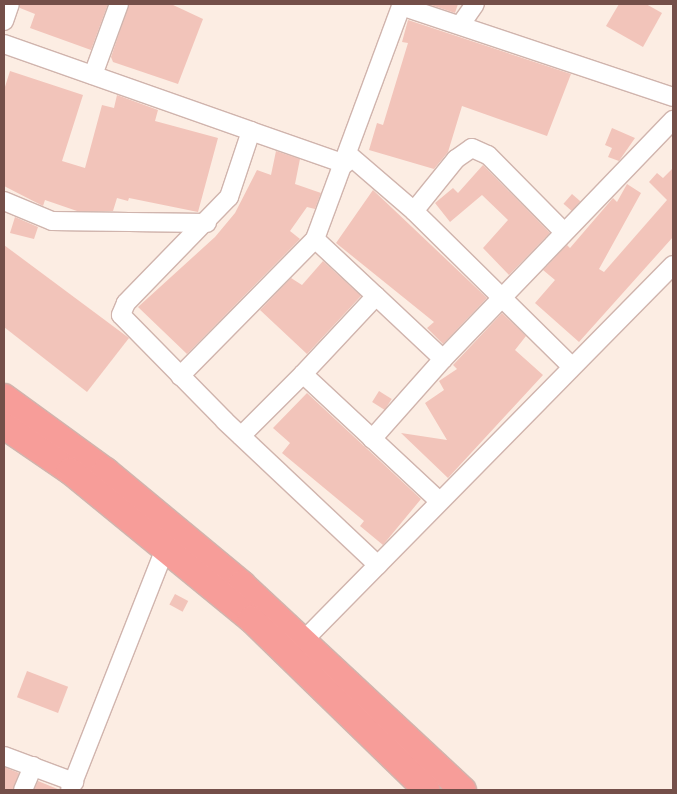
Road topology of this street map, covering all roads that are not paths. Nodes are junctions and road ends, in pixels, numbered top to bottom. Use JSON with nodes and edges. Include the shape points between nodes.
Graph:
{"nodes":[{"id":1,"x":10,"y":4,"type":"edge"},
{"id":2,"x":119,"y":4,"type":"edge"},
{"id":3,"x":475,"y":4,"type":"edge"},
{"id":4,"x":401,"y":5,"type":"edge"},
{"id":5,"x":4,"y":21,"type":"edge"},
{"id":6,"x":461,"y":24,"type":"junction"},
{"id":7,"x":4,"y":44,"type":"edge"},
{"id":8,"x":93,"y":75,"type":"junction"},
{"id":9,"x":673,"y":97,"type":"edge"},
{"id":10,"x":673,"y":120,"type":"edge"},
{"id":11,"x":251,"y":131,"type":"junction"},
{"id":12,"x":347,"y":159,"type":"junction"},
{"id":13,"x":4,"y":201,"type":"edge"},
{"id":14,"x":414,"y":211,"type":"junction"},
{"id":15,"x":206,"y":223,"type":"junction"},
{"id":16,"x":564,"y":232,"type":"junction"},
{"id":17,"x":315,"y":239,"type":"junction"},
{"id":18,"x":673,"y":265,"type":"edge"},
{"id":19,"x":376,"y":296,"type":"junction"},
{"id":20,"x":503,"y":297,"type":"junction"},
{"id":21,"x":443,"y":359,"type":"junction"},
{"id":22,"x":570,"y":365,"type":"junction"},
{"id":23,"x":303,"y":374,"type":"junction"},
{"id":24,"x":180,"y":376,"type":"junction"},
{"id":25,"x":4,"y":397,"type":"edge"},
{"id":26,"x":4,"y":429,"type":"edge"},
{"id":27,"x":241,"y":436,"type":"junction"},
{"id":28,"x":372,"y":439,"type":"junction"},
{"id":29,"x":439,"y":501,"type":"junction"},
{"id":30,"x":165,"y":549,"type":"junction"},
{"id":31,"x":378,"y":565,"type":"junction"},
{"id":32,"x":304,"y":640,"type":"junction"},
{"id":33,"x":4,"y":756,"type":"edge"},
{"id":34,"x":33,"y":766,"type":"junction"},
{"id":35,"x":72,"y":786,"type":"edge"},
{"id":36,"x":23,"y":790,"type":"edge"},
{"id":37,"x":427,"y":790,"type":"edge"},
{"id":38,"x":463,"y":790,"type":"edge"}],
"edges":[{"from":1,"to":5,"type":"street"},
{"from":2,"to":8,"type":"street"},
{"from":3,"to":6,"type":"street"},
{"from":4,"to":6,"type":"street"},
{"from":4,"to":12,"type":"street"},
{"from":6,"to":9,"type":"street"},
{"from":7,"to":8,"type":"street"},
{"from":8,"to":11,"type":"street"},
{"from":10,"to":16,"type":"street"},
{"from":11,"to":12,"type":"street"},
{"from":11,"to":15,"type":"street","via":[[229,196]]},
{"from":12,"to":14,"type":"street"},
{"from":12,"to":17,"type":"street"},
{"from":13,"to":15,"type":"street","via":[[52,221]]},
{"from":14,"to":16,"type":"street","via":[[456,159],[472,148],[488,155]]},
{"from":14,"to":20,"type":"street"},
{"from":15,"to":24,"type":"street","via":[[122,311],[123,320]]},
{"from":16,"to":20,"type":"street"},
{"from":17,"to":19,"type":"street"},
{"from":17,"to":24,"type":"street"},
{"from":18,"to":22,"type":"street"},
{"from":19,"to":21,"type":"street"},
{"from":19,"to":23,"type":"street"},
{"from":20,"to":21,"type":"street"},
{"from":20,"to":22,"type":"street"},
{"from":21,"to":28,"type":"street"},
{"from":22,"to":29,"type":"street"},
{"from":23,"to":27,"type":"street"},
{"from":23,"to":28,"type":"street"},
{"from":24,"to":27,"type":"street"},
{"from":25,"to":32,"type":"highway","via":[[106,471]]},
{"from":26,"to":30,"type":"highway","via":[[70,471]]},
{"from":27,"to":31,"type":"street"},
{"from":28,"to":29,"type":"street"},
{"from":29,"to":31,"type":"street"},
{"from":30,"to":35,"type":"street"},
{"from":30,"to":37,"type":"highway","via":[[251,619]]},
{"from":31,"to":32,"type":"street"},
{"from":32,"to":38,"type":"highway"},
{"from":33,"to":34,"type":"street"},
{"from":34,"to":35,"type":"street"},
{"from":34,"to":36,"type":"street"}]}
